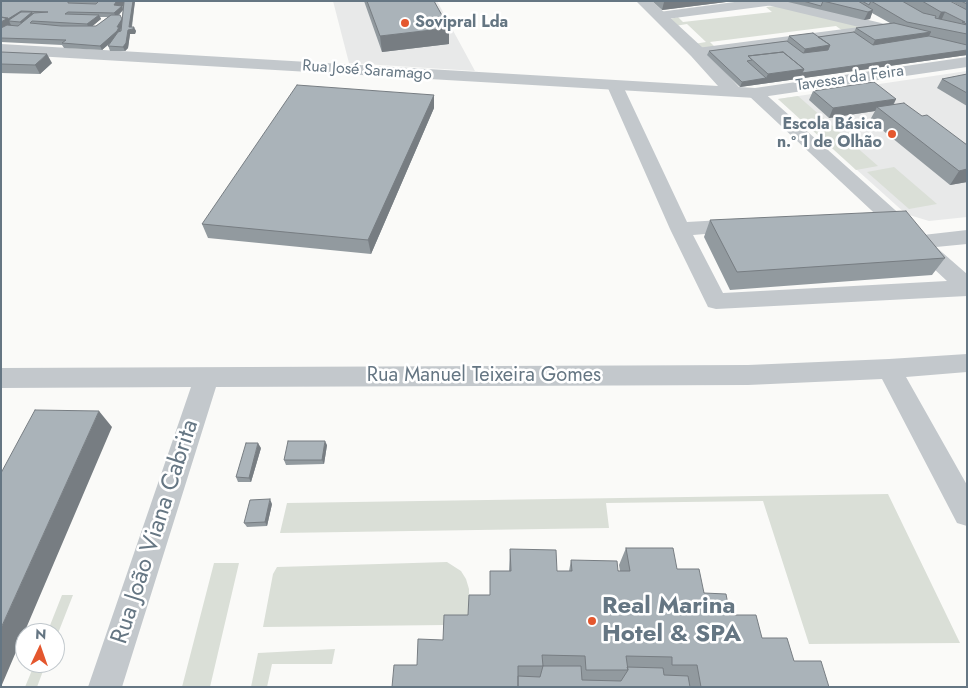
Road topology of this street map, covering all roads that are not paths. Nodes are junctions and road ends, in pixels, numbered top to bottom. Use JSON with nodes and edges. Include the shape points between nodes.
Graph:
{"nodes":[{"id":1,"x":643,"y":1,"type":"edge"},
{"id":2,"x":771,"y":2,"type":"edge"},
{"id":3,"x":855,"y":6,"type":"edge"},
{"id":4,"x":659,"y":16,"type":"junction"},
{"id":5,"x":887,"y":29,"type":"junction"},
{"id":6,"x":920,"y":36,"type":"edge"},
{"id":7,"x":1,"y":49,"type":"edge"},
{"id":8,"x":696,"y":52,"type":"junction"},
{"id":9,"x":967,"y":62,"type":"edge"},
{"id":10,"x":615,"y":86,"type":"junction"},
{"id":11,"x":734,"y":92,"type":"junction"},
{"id":12,"x":755,"y":93,"type":"junction"},
{"id":13,"x":889,"y":216,"type":"junction"},
{"id":14,"x":859,"y":218,"type":"edge"},
{"id":15,"x":760,"y":224,"type":"edge"},
{"id":16,"x":680,"y":229,"type":"junction"},
{"id":17,"x":967,"y":237,"type":"edge"},
{"id":18,"x":918,"y":242,"type":"junction"},
{"id":19,"x":967,"y":287,"type":"edge"},
{"id":20,"x":967,"y":363,"type":"edge"},
{"id":21,"x":888,"y":370,"type":"junction"},
{"id":22,"x":207,"y":376,"type":"junction"},
{"id":23,"x":1,"y":378,"type":"edge"},
{"id":24,"x":967,"y":514,"type":"edge"},
{"id":25,"x":105,"y":687,"type":"edge"}],
"edges":[{"from":1,"to":4,"type":"street"},
{"from":2,"to":4,"type":"street"},
{"from":2,"to":5,"type":"street"},
{"from":3,"to":5,"type":"street"},
{"from":4,"to":8,"type":"street"},
{"from":5,"to":6,"type":"street"},
{"from":5,"to":8,"type":"street"},
{"from":7,"to":10,"type":"street","name":"Rua José Saramago"},
{"from":8,"to":11,"type":"street"},
{"from":9,"to":12,"type":"street","name":"Tavessa da Feira"},
{"from":10,"to":11,"type":"street","name":"Rua José Saramago"},
{"from":10,"to":16,"type":"street"},
{"from":11,"to":12,"type":"street","name":"Tavessa da Feira"},
{"from":12,"to":13,"type":"street"},
{"from":13,"to":14,"type":"street"},
{"from":13,"to":18,"type":"street"},
{"from":15,"to":16,"type":"street"},
{"from":16,"to":19,"type":"street","via":[[716,301]]},
{"from":17,"to":18,"type":"street"},
{"from":18,"to":19,"type":"street"},
{"from":20,"to":21,"type":"street","name":"Rua Manuel Teixeira Gomes"},
{"from":21,"to":22,"type":"street","name":"Rua Manuel Teixeira Gomes","via":[[452,378]]},
{"from":21,"to":24,"type":"street"},
{"from":22,"to":23,"type":"street","name":"Rua Manuel Teixeira Gomes"},
{"from":22,"to":25,"type":"street","name":"Rua João Viana Cabrita"}]}
